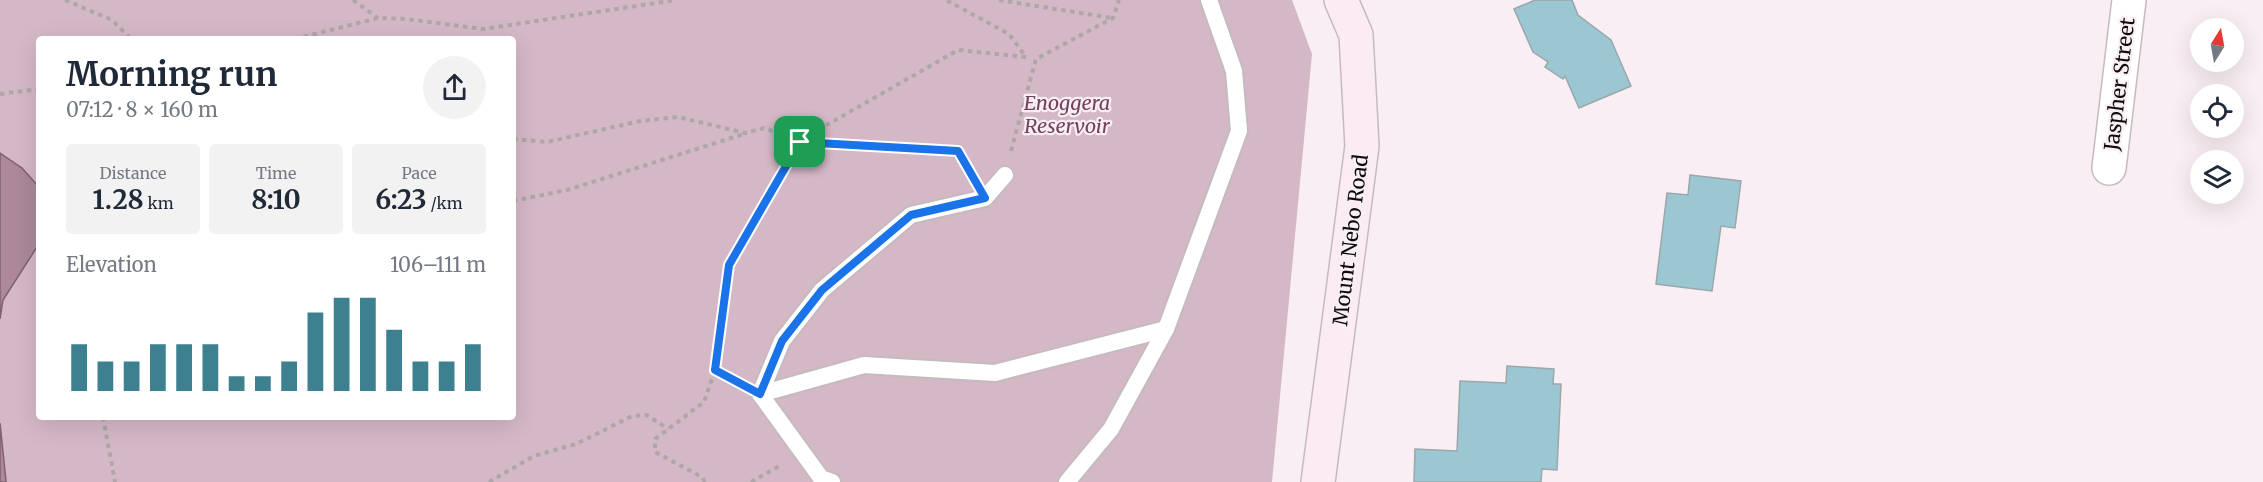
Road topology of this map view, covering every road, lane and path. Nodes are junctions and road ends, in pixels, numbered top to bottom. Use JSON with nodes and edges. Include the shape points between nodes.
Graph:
{"nodes":[{"id":1,"x":65,"y":0,"type":"edge"},
{"id":2,"x":353,"y":0,"type":"edge"},
{"id":3,"x":676,"y":0,"type":"edge"},
{"id":4,"x":946,"y":0,"type":"edge"},
{"id":5,"x":999,"y":0,"type":"edge"},
{"id":6,"x":1041,"y":0,"type":"edge"},
{"id":7,"x":1119,"y":0,"type":"edge"},
{"id":8,"x":1209,"y":0,"type":"edge"},
{"id":9,"x":1341,"y":0,"type":"edge"},
{"id":10,"x":2129,"y":0,"type":"edge"},
{"id":11,"x":1040,"y":6,"type":"junction"},
{"id":12,"x":378,"y":18,"type":"junction"},
{"id":13,"x":1113,"y":18,"type":"junction"},
{"id":14,"x":128,"y":36,"type":"edge"},
{"id":15,"x":307,"y":36,"type":"edge"},
{"id":16,"x":1026,"y":57,"type":"junction"},
{"id":17,"x":1036,"y":59,"type":"junction"},
{"id":18,"x":36,"y":89,"type":"edge"},
{"id":19,"x":0,"y":94,"type":"edge"},
{"id":20,"x":745,"y":134,"type":"junction"},
{"id":21,"x":516,"y":139,"type":"edge"},
{"id":22,"x":800,"y":142,"type":"junction"},
{"id":23,"x":2109,"y":168,"type":"dead end"},
{"id":24,"x":1005,"y":175,"type":"joint"},
{"id":25,"x":985,"y":198,"type":"junction"},
{"id":26,"x":516,"y":200,"type":"edge"},
{"id":27,"x":1166,"y":329,"type":"junction"},
{"id":28,"x":715,"y":370,"type":"junction"},
{"id":29,"x":760,"y":394,"type":"junction"},
{"id":30,"x":104,"y":420,"type":"edge"},
{"id":31,"x":668,"y":429,"type":"junction"},
{"id":32,"x":806,"y":457,"type":"junction"},
{"id":33,"x":115,"y":482,"type":"edge"},
{"id":34,"x":489,"y":482,"type":"edge"},
{"id":35,"x":705,"y":482,"type":"edge"},
{"id":36,"x":751,"y":482,"type":"edge"},
{"id":37,"x":832,"y":482,"type":"edge"},
{"id":38,"x":1067,"y":482,"type":"edge"},
{"id":39,"x":1318,"y":482,"type":"edge"}],
"edges":[{"from":1,"to":14,"type":"path","via":[[112,20]]},
{"from":2,"to":12,"type":"path"},
{"from":3,"to":12,"type":"path","via":[[483,29]]},
{"from":4,"to":16,"type":"path","via":[[1009,34]]},
{"from":5,"to":11,"type":"path"},
{"from":6,"to":11,"type":"path"},
{"from":7,"to":13,"type":"path"},
{"from":8,"to":27,"type":"lane","via":[[1234,71],[1239,132]]},
{"from":9,"to":39,"type":"main road","name":"Mount Nebo Road","via":[[1356,35],[1362,146]]},
{"from":10,"to":23,"type":"street","name":"Jaspher Street"},
{"from":11,"to":13,"type":"path"},
{"from":12,"to":15,"type":"path"},
{"from":13,"to":17,"type":"path"},
{"from":16,"to":17,"type":"path"},
{"from":16,"to":22,"type":"path","via":[[958,50]]},
{"from":17,"to":24,"type":"path"},
{"from":18,"to":19,"type":"path"},
{"from":20,"to":21,"type":"path","via":[[678,117],[640,121],[547,142]]},
{"from":20,"to":22,"type":"path","via":[[764,128]]},
{"from":20,"to":26,"type":"path","via":[[567,190]]},
{"from":22,"to":25,"type":"path","via":[[958,151]]},
{"from":22,"to":28,"type":"path","via":[[729,265]]},
{"from":24,"to":25,"type":"lane"},
{"from":25,"to":29,"type":"lane","via":[[911,215],[822,290],[782,341]]},
{"from":27,"to":29,"type":"lane","via":[[995,373],[864,365]]},
{"from":27,"to":38,"type":"lane","via":[[1111,429]]},
{"from":28,"to":29,"type":"path"},
{"from":28,"to":31,"type":"path","via":[[704,402]]},
{"from":29,"to":32,"type":"lane"},
{"from":30,"to":33,"type":"path"},
{"from":31,"to":34,"type":"path","via":[[647,415],[632,416],[576,444],[534,456]]},
{"from":31,"to":35,"type":"path","via":[[655,439],[655,452]]},
{"from":32,"to":36,"type":"path","via":[[785,463]]},
{"from":32,"to":37,"type":"lane","via":[[821,478]]}]}
